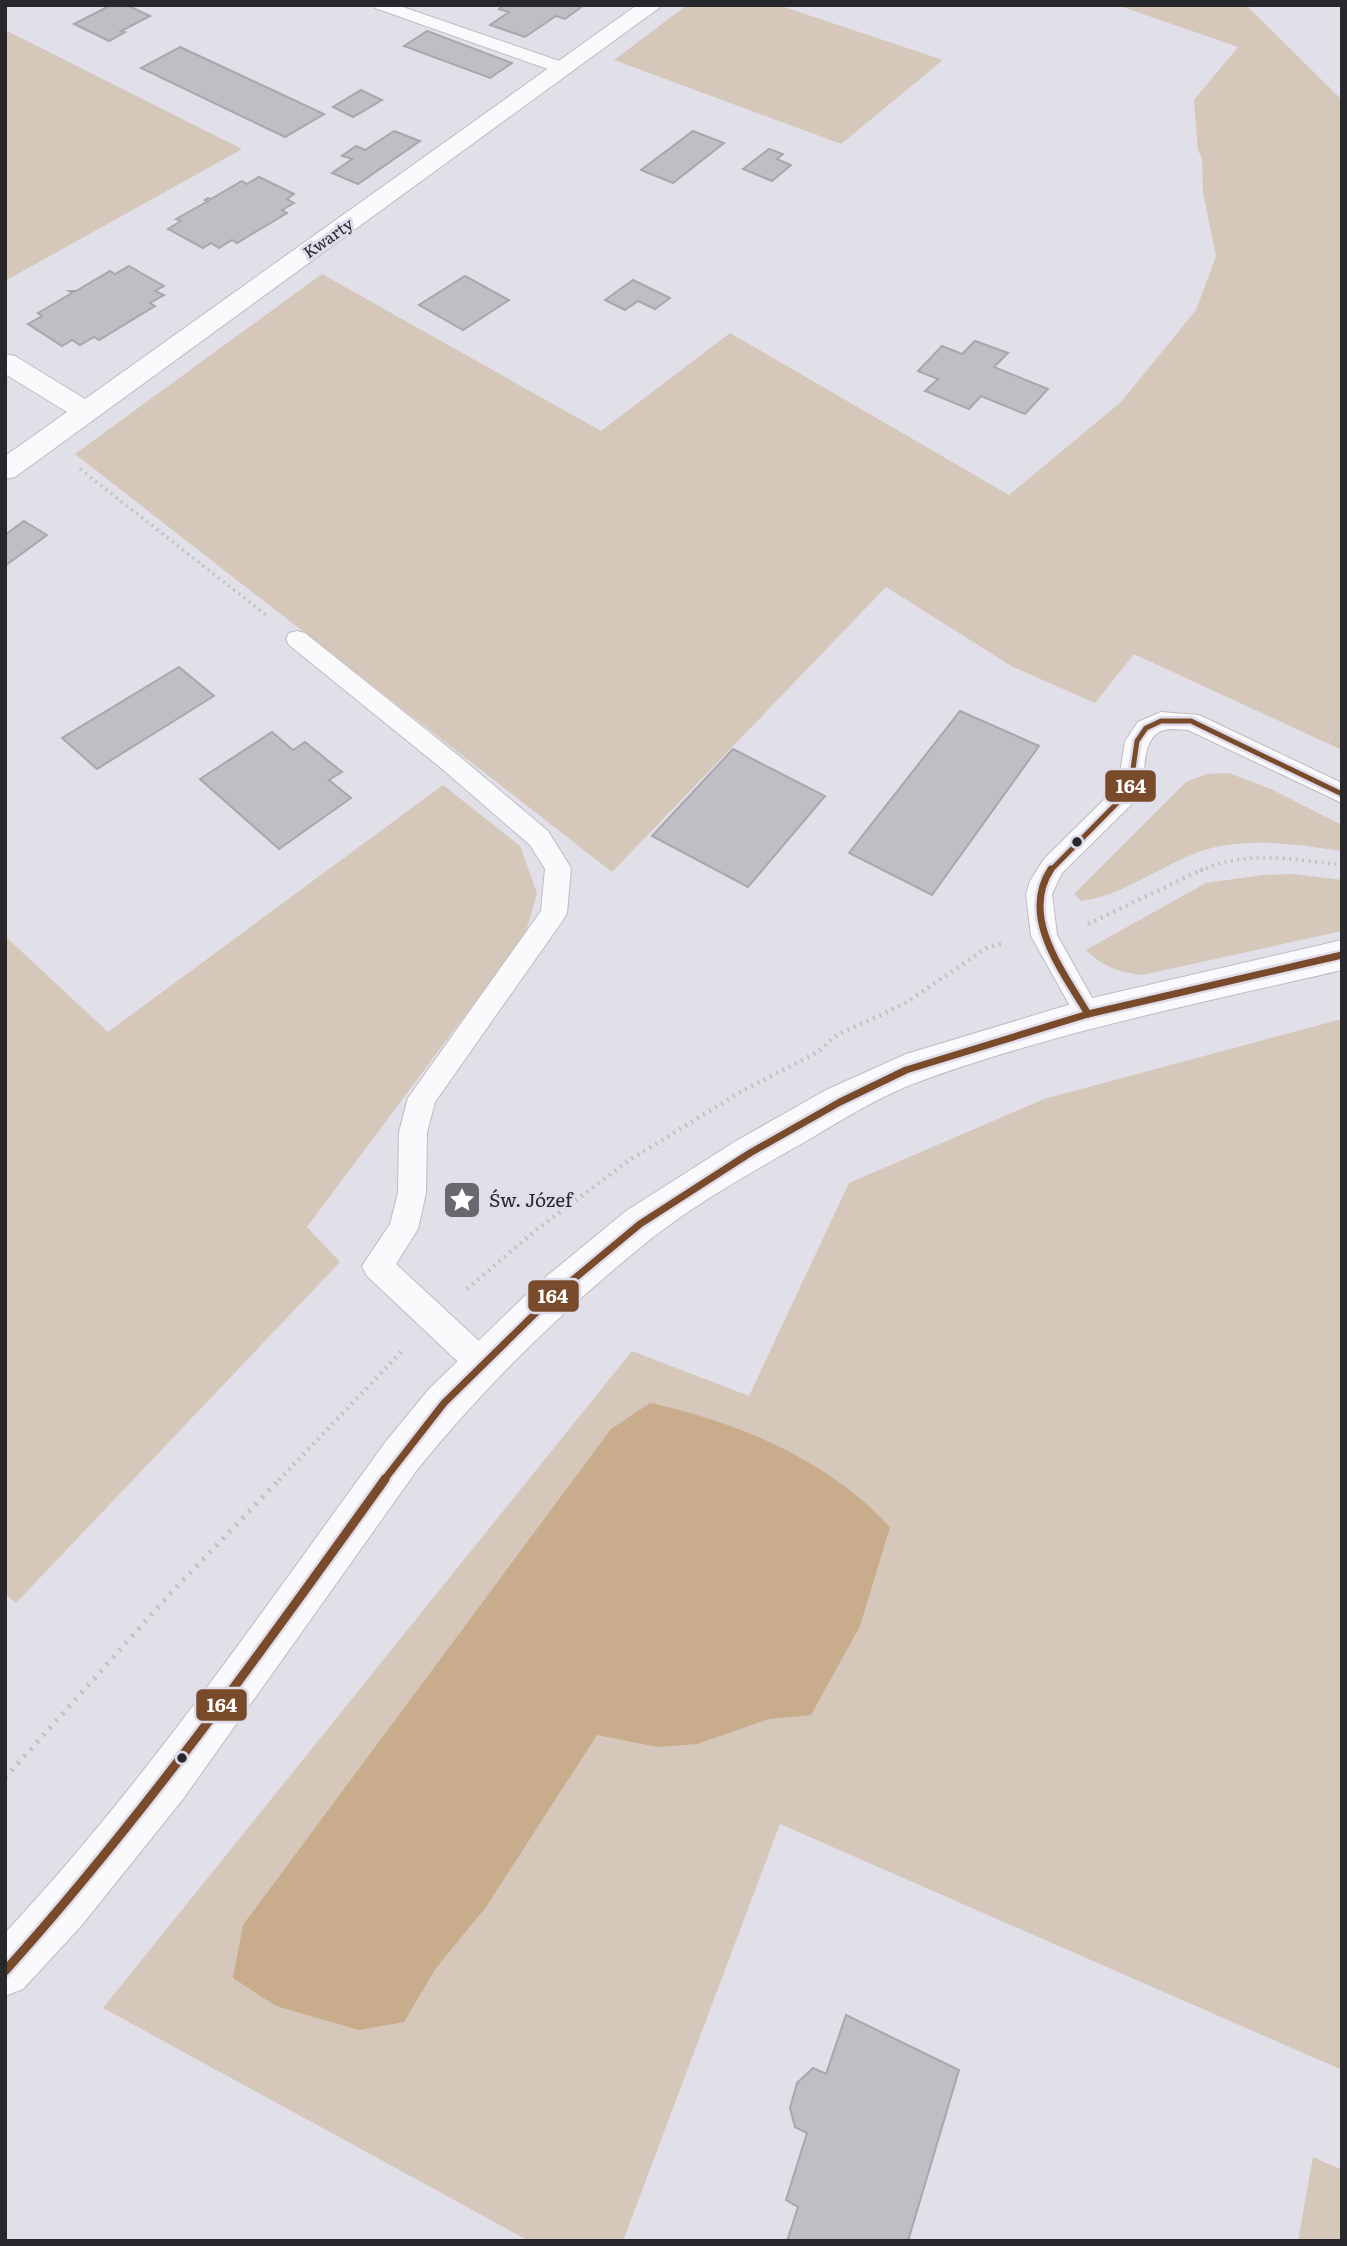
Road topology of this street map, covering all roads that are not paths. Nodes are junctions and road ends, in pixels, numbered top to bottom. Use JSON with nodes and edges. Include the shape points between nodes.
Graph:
{"nodes":[{"id":1,"x":381,"y":5,"type":"edge"},
{"id":2,"x":652,"y":5,"type":"edge"},
{"id":3,"x":565,"y":69,"type":"junction"},
{"id":4,"x":5,"y":362,"type":"edge"},
{"id":5,"x":85,"y":411,"type":"junction"},
{"id":6,"x":5,"y":470,"type":"edge"},
{"id":7,"x":297,"y":639,"type":"road end"},
{"id":8,"x":1342,"y":794,"type":"edge"},
{"id":9,"x":1342,"y":955,"type":"edge"},
{"id":10,"x":1087,"y":1014,"type":"junction"},
{"id":11,"x":482,"y":1364,"type":"junction"},
{"id":12,"x":5,"y":1970,"type":"edge"}],
"edges":[{"from":1,"to":3,"type":"lane"},
{"from":2,"to":3,"type":"street","name":"Kwarty"},
{"from":3,"to":5,"type":"street","name":"Kwarty"},
{"from":4,"to":5,"type":"street"},
{"from":5,"to":6,"type":"street","name":"Kwarty"},
{"from":7,"to":11,"type":"lane","via":[[539,838],[558,868],[554,913],[422,1098],[413,1132],[412,1194],[403,1229],[377,1266]]},
{"from":8,"to":10,"type":"lane","via":[[1191,721],[1161,721],[1146,728],[1137,741],[1130,790],[1053,866],[1039,894],[1044,936]]},
{"from":9,"to":10,"type":"street"},
{"from":10,"to":11,"type":"street","via":[[906,1070],[750,1153],[640,1224],[551,1298]]},
{"from":11,"to":12,"type":"street","via":[[402,1455],[166,1782]]}]}
